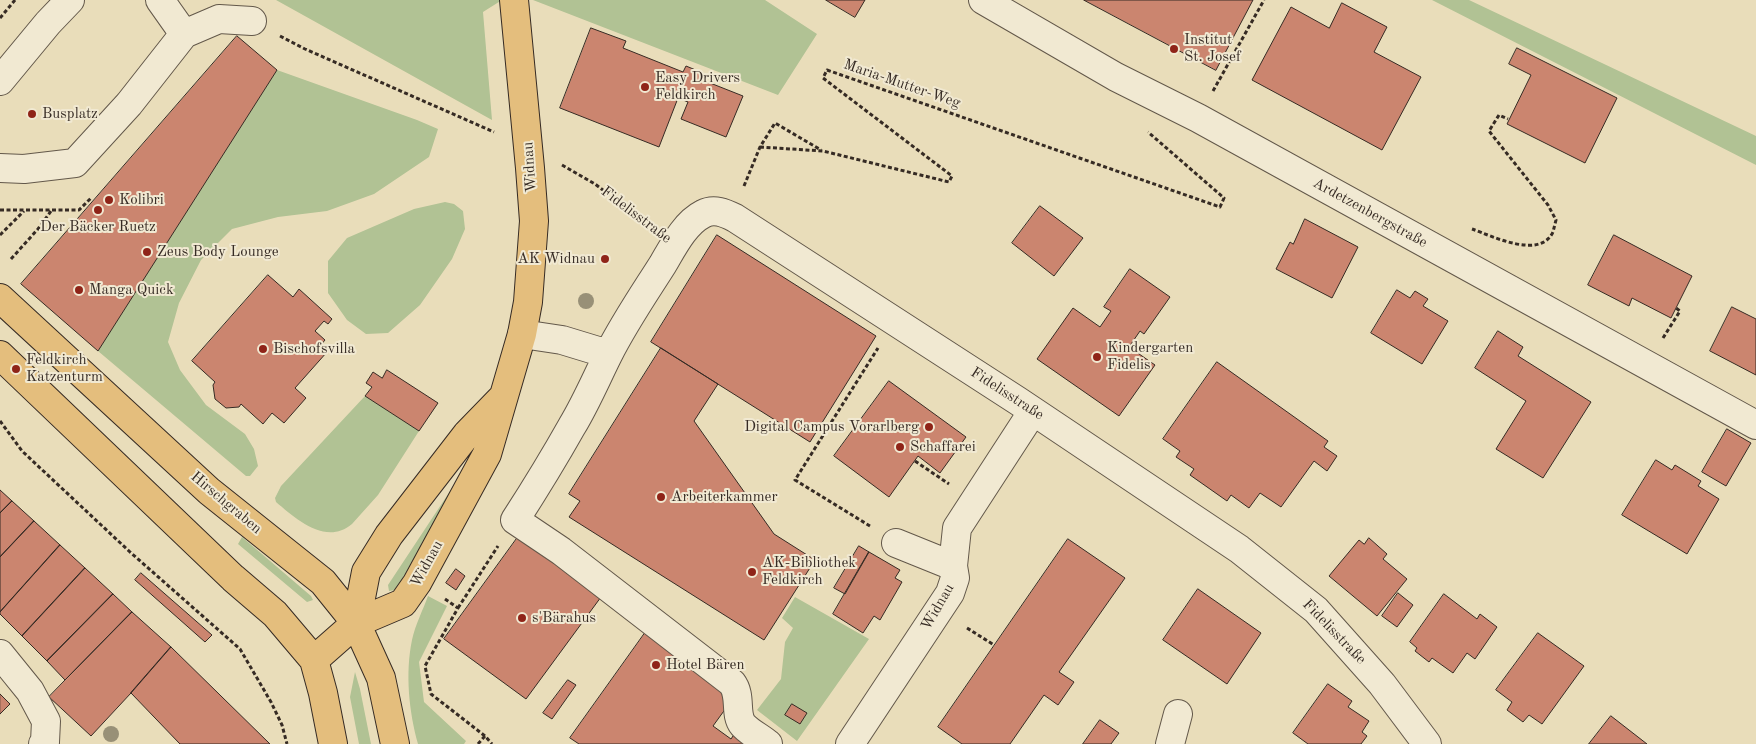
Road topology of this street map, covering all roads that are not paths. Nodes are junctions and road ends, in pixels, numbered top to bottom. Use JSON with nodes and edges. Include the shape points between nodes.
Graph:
{"nodes":[{"id":1,"x":70,"y":0,"type":"edge"},
{"id":2,"x":160,"y":0,"type":"edge"},
{"id":3,"x":514,"y":0,"type":"edge"},
{"id":4,"x":983,"y":0,"type":"edge"},
{"id":5,"x":252,"y":21,"type":"road end"},
{"id":6,"x":184,"y":34,"type":"junction"},
{"id":7,"x":0,"y":81,"type":"edge"},
{"id":8,"x":0,"y":168,"type":"edge"},
{"id":9,"x":0,"y":298,"type":"edge"},
{"id":10,"x":522,"y":334,"type":"junction"},
{"id":11,"x":608,"y":354,"type":"junction"},
{"id":12,"x":0,"y":356,"type":"edge"},
{"id":13,"x":505,"y":395,"type":"junction"},
{"id":14,"x":1034,"y":411,"type":"junction"},
{"id":15,"x":1756,"y":425,"type":"edge"},
{"id":16,"x":896,"y":543,"type":"road end"},
{"id":17,"x":954,"y":566,"type":"junction"},
{"id":18,"x":356,"y":623,"type":"junction"},
{"id":19,"x":0,"y":654,"type":"edge"},
{"id":20,"x":314,"y":660,"type":"junction"},
{"id":21,"x":1178,"y":714,"type":"dead end"},
{"id":22,"x":44,"y":743,"type":"edge"},
{"id":23,"x":333,"y":744,"type":"edge"},
{"id":24,"x":395,"y":744,"type":"edge"},
{"id":25,"x":768,"y":744,"type":"edge"},
{"id":26,"x":850,"y":744,"type":"edge"},
{"id":27,"x":1170,"y":744,"type":"edge"},
{"id":28,"x":1427,"y":744,"type":"edge"}],
"edges":[{"from":1,"to":7,"type":"street"},
{"from":2,"to":6,"type":"street"},
{"from":3,"to":10,"type":"main road","name":"Widnau","via":[[534,221],[528,302]]},
{"from":4,"to":15,"type":"street","name":"Ardetzenbergstraße","via":[[1116,77],[1198,118]]},
{"from":5,"to":6,"type":"street","via":[[219,19]]},
{"from":6,"to":8,"type":"street","via":[[129,104],[74,163],[24,169]]},
{"from":9,"to":18,"type":"main road","name":"Hirschgraben","via":[[209,490],[323,582]]},
{"from":10,"to":11,"type":"street","via":[[562,340]]},
{"from":10,"to":13,"type":"main road","name":"Widnau"},
{"from":11,"to":14,"type":"street","name":"Fidelisstraße","via":[[687,228],[704,213],[721,211]]},
{"from":11,"to":25,"type":"street","via":[[572,427],[515,520],[561,551],[732,683],[736,688],[743,725]]},
{"from":12,"to":20,"type":"main road","via":[[275,614]]},
{"from":13,"to":18,"type":"main road","name":"Widnau","via":[[467,434],[389,534],[366,572]]},
{"from":13,"to":18,"type":"main road","name":"Widnau","via":[[487,454],[404,603]]},
{"from":14,"to":17,"type":"street","name":"Widnau","via":[[957,528]]},
{"from":14,"to":28,"type":"street","name":"Fidelisstraße","via":[[1239,549],[1301,597],[1361,658]]},
{"from":16,"to":17,"type":"street"},
{"from":17,"to":26,"type":"street","name":"Widnau","via":[[955,578],[950,593]]},
{"from":18,"to":20,"type":"main road","name":"Widnau"},
{"from":18,"to":24,"type":"main road","name":"Hirschgraben","via":[[381,678]]},
{"from":19,"to":22,"type":"street","via":[[30,691],[46,721]]},
{"from":20,"to":23,"type":"main road"},
{"from":21,"to":27,"type":"street"}]}
